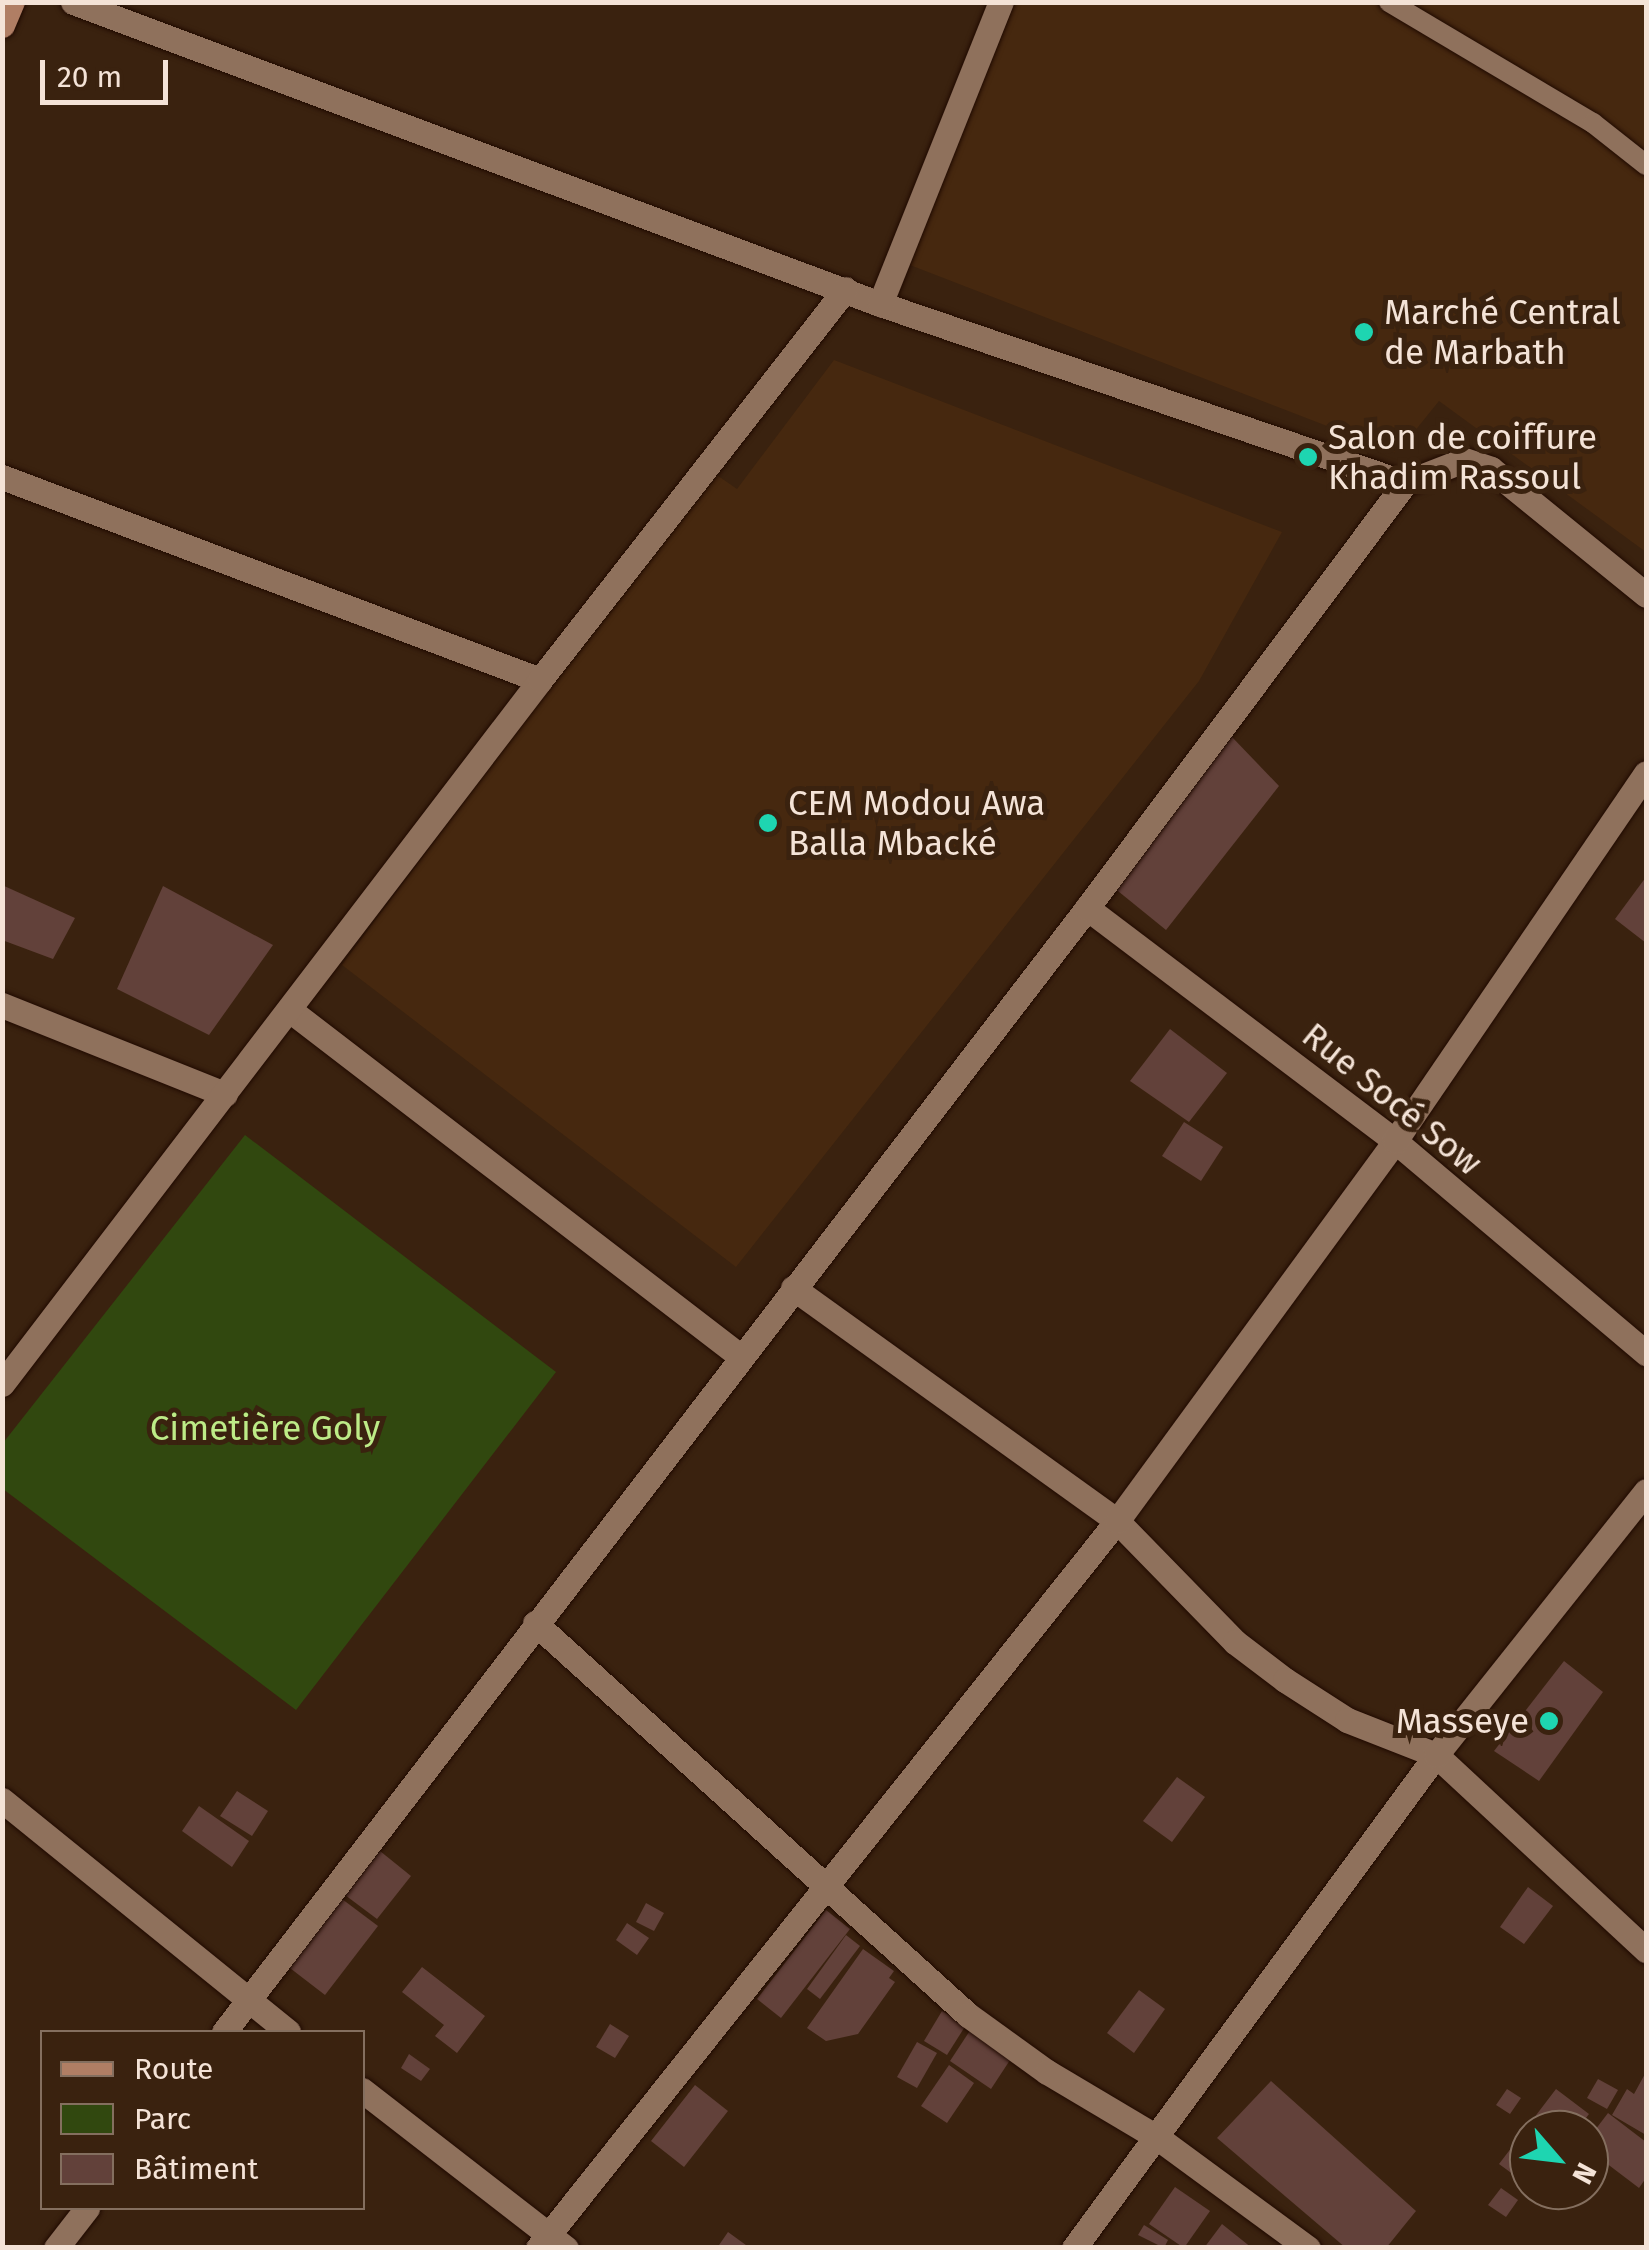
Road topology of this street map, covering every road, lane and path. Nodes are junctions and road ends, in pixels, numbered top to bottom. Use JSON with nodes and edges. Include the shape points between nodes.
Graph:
{"nodes":[{"id":1,"x":12,"y":2,"type":"edge"},
{"id":2,"x":73,"y":2,"type":"edge"},
{"id":3,"x":1001,"y":2,"type":"edge"},
{"id":4,"x":1389,"y":2,"type":"edge"},
{"id":5,"x":2,"y":25,"type":"edge"},
{"id":6,"x":1646,"y":165,"type":"edge"},
{"id":7,"x":845,"y":290,"type":"junction"},
{"id":8,"x":880,"y":304,"type":"junction"},
{"id":9,"x":2,"y":477,"type":"edge"},
{"id":10,"x":1404,"y":484,"type":"junction"},
{"id":11,"x":1646,"y":595,"type":"edge"},
{"id":12,"x":540,"y":680,"type":"junction"},
{"id":13,"x":1646,"y":773,"type":"edge"},
{"id":14,"x":1087,"y":908,"type":"junction"},
{"id":15,"x":2,"y":1006,"type":"edge"},
{"id":16,"x":291,"y":1012,"type":"junction"},
{"id":17,"x":224,"y":1094,"type":"junction"},
{"id":18,"x":1395,"y":1142,"type":"junction"},
{"id":19,"x":793,"y":1288,"type":"junction"},
{"id":20,"x":1646,"y":1353,"type":"edge"},
{"id":21,"x":740,"y":1356,"type":"junction"},
{"id":22,"x":2,"y":1384,"type":"edge"},
{"id":23,"x":1646,"y":1492,"type":"edge"},
{"id":24,"x":1117,"y":1522,"type":"junction"},
{"id":25,"x":535,"y":1623,"type":"junction"},
{"id":26,"x":1436,"y":1755,"type":"junction"},
{"id":27,"x":2,"y":1800,"type":"edge"},
{"id":28,"x":824,"y":1888,"type":"junction"},
{"id":29,"x":1646,"y":1950,"type":"edge"},
{"id":30,"x":248,"y":2002,"type":"junction"},
{"id":31,"x":226,"y":2030,"type":"edge"},
{"id":32,"x":285,"y":2030,"type":"edge"},
{"id":33,"x":365,"y":2092,"type":"edge"},
{"id":34,"x":1158,"y":2138,"type":"junction"},
{"id":35,"x":86,"y":2210,"type":"edge"},
{"id":36,"x":550,"y":2243,"type":"edge"},
{"id":37,"x":56,"y":2248,"type":"edge"},
{"id":38,"x":1074,"y":2248,"type":"edge"},
{"id":39,"x":1308,"y":2248,"type":"edge"}],
"edges":[{"from":1,"to":5,"type":"main road"},
{"from":2,"to":7,"type":"street"},
{"from":3,"to":8,"type":"street"},
{"from":4,"to":6,"type":"lane","via":[[1593,123]]},
{"from":7,"to":8,"type":"street"},
{"from":7,"to":12,"type":"street"},
{"from":8,"to":10,"type":"street"},
{"from":9,"to":12,"type":"street"},
{"from":10,"to":11,"type":"street","via":[[1464,460],[1492,469]]},
{"from":10,"to":14,"type":"street"},
{"from":12,"to":16,"type":"street"},
{"from":13,"to":18,"type":"street"},
{"from":14,"to":18,"type":"street","name":"Rue Socé Sow"},
{"from":14,"to":19,"type":"street"},
{"from":15,"to":17,"type":"street"},
{"from":16,"to":17,"type":"street"},
{"from":16,"to":21,"type":"street"},
{"from":17,"to":22,"type":"street"},
{"from":18,"to":20,"type":"street","name":"Rue Socé Sow"},
{"from":18,"to":24,"type":"street"},
{"from":19,"to":21,"type":"street"},
{"from":19,"to":24,"type":"street"},
{"from":21,"to":25,"type":"street"},
{"from":23,"to":26,"type":"street"},
{"from":24,"to":26,"type":"street","via":[[1235,1642],[1286,1680],[1347,1720]]},
{"from":24,"to":28,"type":"street"},
{"from":25,"to":28,"type":"street"},
{"from":25,"to":30,"type":"street"},
{"from":26,"to":29,"type":"street"},
{"from":26,"to":34,"type":"street"},
{"from":27,"to":30,"type":"street"},
{"from":28,"to":34,"type":"street","via":[[968,2015]]},
{"from":28,"to":36,"type":"street"},
{"from":30,"to":31,"type":"street"},
{"from":30,"to":32,"type":"street"},
{"from":33,"to":36,"type":"street"},
{"from":34,"to":38,"type":"street"},
{"from":34,"to":39,"type":"street"},
{"from":35,"to":37,"type":"street"}]}
